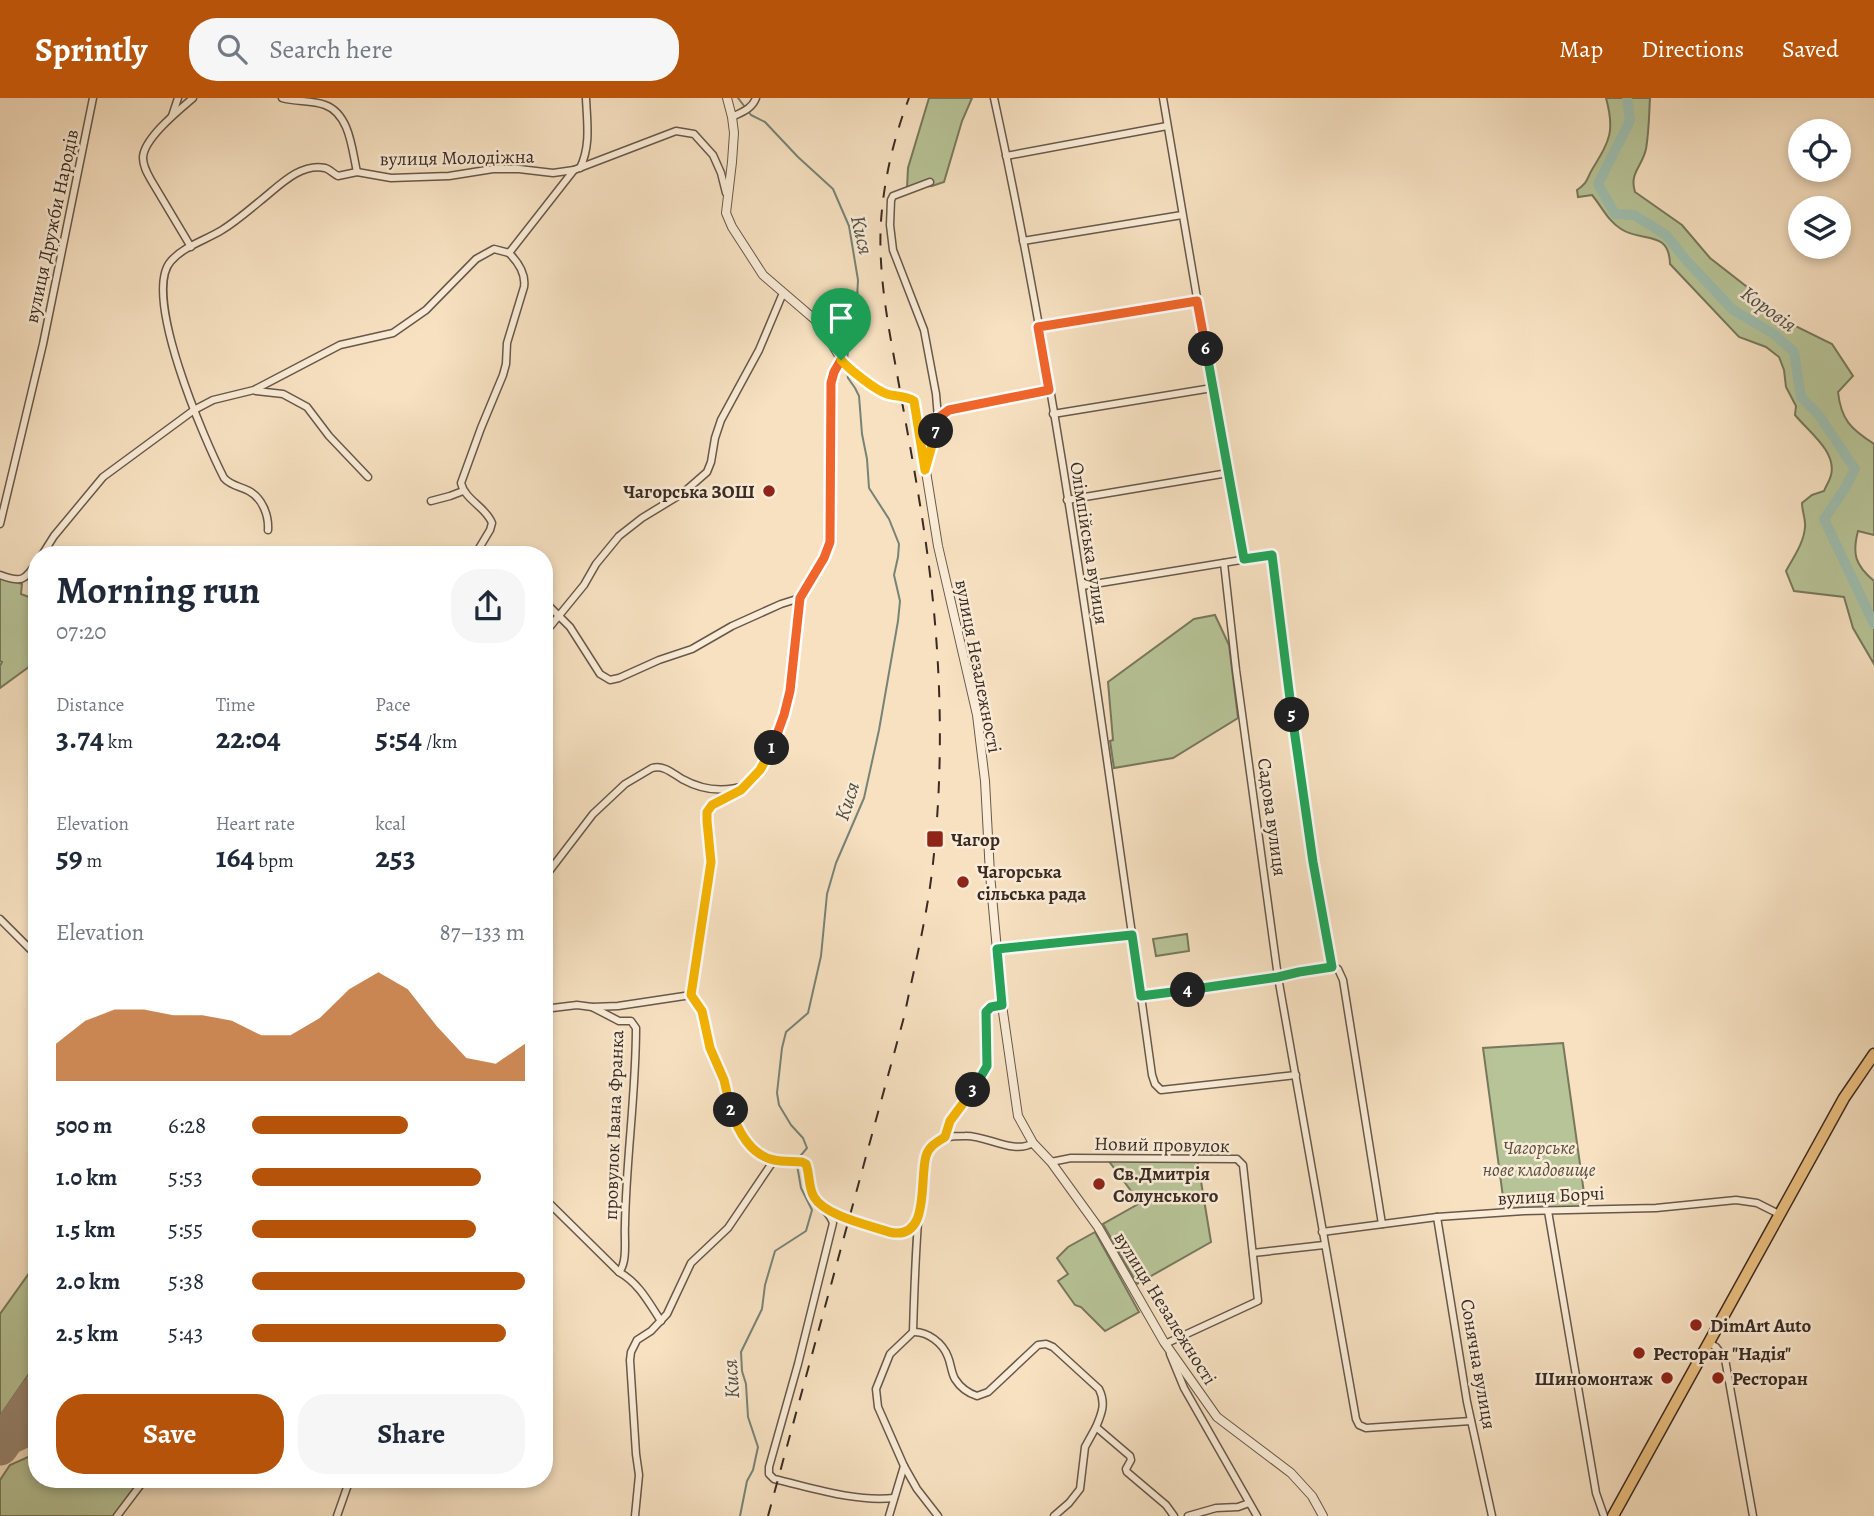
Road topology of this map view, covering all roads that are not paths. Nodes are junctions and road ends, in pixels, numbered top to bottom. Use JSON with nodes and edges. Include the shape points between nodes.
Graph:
{"nodes":[{"id":1,"x":93,"y":98,"type":"edge"},
{"id":2,"x":178,"y":98,"type":"edge"},
{"id":3,"x":193,"y":98,"type":"edge"},
{"id":4,"x":282,"y":98,"type":"edge"},
{"id":5,"x":586,"y":98,"type":"edge"},
{"id":6,"x":727,"y":98,"type":"edge"},
{"id":7,"x":756,"y":98,"type":"edge"},
{"id":8,"x":994,"y":98,"type":"edge"},
{"id":9,"x":1163,"y":98,"type":"edge"},
{"id":10,"x":172,"y":117,"type":"junction"},
{"id":11,"x":732,"y":117,"type":"junction"},
{"id":12,"x":1167,"y":126,"type":"junction"},
{"id":13,"x":1006,"y":156,"type":"junction"},
{"id":14,"x":577,"y":169,"type":"junction"},
{"id":15,"x":357,"y":172,"type":"junction"},
{"id":16,"x":930,"y":181,"type":"dead end"},
{"id":17,"x":728,"y":199,"type":"junction"},
{"id":18,"x":1182,"y":215,"type":"junction"},
{"id":19,"x":1023,"y":241,"type":"junction"},
{"id":20,"x":191,"y":247,"type":"junction"},
{"id":21,"x":509,"y":253,"type":"junction"},
{"id":22,"x":783,"y":293,"type":"junction"},
{"id":23,"x":1197,"y":301,"type":"junction"},
{"id":24,"x":1038,"y":327,"type":"junction"},
{"id":25,"x":846,"y":365,"type":"junction"},
{"id":26,"x":1212,"y":388,"type":"junction"},
{"id":27,"x":254,"y":390,"type":"junction"},
{"id":28,"x":1049,"y":390,"type":"junction"},
{"id":29,"x":194,"y":410,"type":"junction"},
{"id":30,"x":1053,"y":414,"type":"junction"},
{"id":31,"x":938,"y":418,"type":"junction"},
{"id":32,"x":925,"y":470,"type":"junction"},
{"id":33,"x":1228,"y":473,"type":"junction"},
{"id":34,"x":368,"y":477,"type":"dead end"},
{"id":35,"x":463,"y":491,"type":"junction"},
{"id":36,"x":1067,"y":500,"type":"junction"},
{"id":37,"x":432,"y":501,"type":"dead end"},
{"id":38,"x":0,"y":524,"type":"edge"},
{"id":39,"x":268,"y":530,"type":"dead end"},
{"id":40,"x":48,"y":546,"type":"edge"},
{"id":41,"x":480,"y":546,"type":"edge"},
{"id":42,"x":1244,"y":559,"type":"junction"},
{"id":43,"x":1224,"y":563,"type":"junction"},
{"id":44,"x":0,"y":575,"type":"edge"},
{"id":45,"x":28,"y":575,"type":"edge"},
{"id":46,"x":1082,"y":586,"type":"junction"},
{"id":47,"x":800,"y":598,"type":"junction"},
{"id":48,"x":553,"y":610,"type":"edge"},
{"id":49,"x":559,"y":616,"type":"junction"},
{"id":50,"x":553,"y":623,"type":"edge"},
{"id":51,"x":747,"y":784,"type":"junction"},
{"id":52,"x":553,"y":866,"type":"edge"},
{"id":53,"x":0,"y":919,"type":"edge"},
{"id":54,"x":1132,"y":935,"type":"junction"},
{"id":55,"x":28,"y":947,"type":"edge"},
{"id":56,"x":997,"y":949,"type":"junction"},
{"id":57,"x":1332,"y":967,"type":"junction"},
{"id":58,"x":1278,"y":977,"type":"junction"},
{"id":59,"x":691,"y":995,"type":"junction"},
{"id":60,"x":1141,"y":996,"type":"junction"},
{"id":61,"x":1002,"y":1005,"type":"junction"},
{"id":62,"x":592,"y":1007,"type":"junction"},
{"id":63,"x":553,"y":1008,"type":"edge"},
{"id":64,"x":1874,"y":1054,"type":"edge"},
{"id":65,"x":1296,"y":1075,"type":"junction"},
{"id":66,"x":945,"y":1137,"type":"junction"},
{"id":67,"x":1033,"y":1143,"type":"junction"},
{"id":68,"x":774,"y":1160,"type":"junction"},
{"id":69,"x":1051,"y":1162,"type":"junction"},
{"id":70,"x":553,"y":1207,"type":"edge"},
{"id":71,"x":827,"y":1210,"type":"junction"},
{"id":72,"x":1548,"y":1211,"type":"junction"},
{"id":73,"x":1779,"y":1214,"type":"junction"},
{"id":74,"x":919,"y":1215,"type":"junction"},
{"id":75,"x":1437,"y":1217,"type":"junction"},
{"id":76,"x":1382,"y":1224,"type":"junction"},
{"id":77,"x":1322,"y":1232,"type":"junction"},
{"id":78,"x":1324,"y":1245,"type":"junction"},
{"id":79,"x":1252,"y":1253,"type":"junction"},
{"id":80,"x":619,"y":1272,"type":"junction"},
{"id":81,"x":661,"y":1321,"type":"junction"},
{"id":82,"x":913,"y":1332,"type":"junction"},
{"id":83,"x":1707,"y":1342,"type":"junction"},
{"id":84,"x":1167,"y":1347,"type":"junction"},
{"id":85,"x":1471,"y":1421,"type":"junction"},
{"id":86,"x":1096,"y":1427,"type":"junction"},
{"id":87,"x":904,"y":1466,"type":"junction"},
{"id":88,"x":138,"y":1488,"type":"edge"},
{"id":89,"x":347,"y":1488,"type":"edge"},
{"id":90,"x":894,"y":1499,"type":"junction"},
{"id":91,"x":1249,"y":1503,"type":"junction"},
{"id":92,"x":117,"y":1516,"type":"edge"},
{"id":93,"x":337,"y":1516,"type":"edge"},
{"id":94,"x":635,"y":1516,"type":"edge"},
{"id":95,"x":889,"y":1516,"type":"edge"},
{"id":96,"x":938,"y":1516,"type":"edge"},
{"id":97,"x":1054,"y":1516,"type":"edge"},
{"id":98,"x":1174,"y":1516,"type":"edge"},
{"id":99,"x":1188,"y":1516,"type":"edge"},
{"id":100,"x":1257,"y":1516,"type":"edge"},
{"id":101,"x":1323,"y":1516,"type":"edge"},
{"id":102,"x":1492,"y":1516,"type":"edge"},
{"id":103,"x":1604,"y":1516,"type":"edge"},
{"id":104,"x":1613,"y":1516,"type":"edge"},
{"id":105,"x":1753,"y":1516,"type":"edge"}],
"edges":[{"from":1,"to":38,"type":"street","name":"вулиця Дружби Народів","via":[[43,344]]},
{"from":2,"to":10,"type":"street"},
{"from":3,"to":10,"type":"street"},
{"from":4,"to":15,"type":"street","via":[[324,104],[336,113],[347,130]]},
{"from":5,"to":14,"type":"street","via":[[587,149]]},
{"from":6,"to":11,"type":"street"},
{"from":7,"to":11,"type":"street"},
{"from":8,"to":13,"type":"street","name":"Олімпійська вулиця"},
{"from":9,"to":12,"type":"street"},
{"from":10,"to":20,"type":"street","via":[[147,147],[144,162]]},
{"from":11,"to":17,"type":"street"},
{"from":12,"to":13,"type":"street"},
{"from":12,"to":18,"type":"street"},
{"from":13,"to":19,"type":"street","name":"Олімпійська вулиця"},
{"from":14,"to":15,"type":"street","name":"вулиця Молодіжна","via":[[554,173],[493,169],[391,178]]},
{"from":14,"to":17,"type":"street","via":[[676,131],[694,134],[713,155]]},
{"from":14,"to":21,"type":"street"},
{"from":15,"to":20,"type":"street","name":"вулиця Молодіжна","via":[[338,176],[321,167],[296,174],[228,227]]},
{"from":16,"to":31,"type":"street","via":[[892,197],[890,225],[894,255],[924,330]]},
{"from":17,"to":22,"type":"street","via":[[726,214],[732,228],[758,268]]},
{"from":18,"to":19,"type":"street"},
{"from":18,"to":23,"type":"street"},
{"from":19,"to":24,"type":"street","name":"Олімпійська вулиця"},
{"from":20,"to":29,"type":"street","name":"вулиця Молодіжна","via":[[170,263],[163,292],[167,323]]},
{"from":21,"to":27,"type":"street","via":[[494,249],[476,259],[426,310],[393,332],[340,345]]},
{"from":21,"to":35,"type":"street","via":[[525,279],[524,288],[507,343],[503,375],[462,481]]},
{"from":22,"to":25,"type":"street","via":[[820,324]]},
{"from":22,"to":49,"type":"street","via":[[760,350],[718,426],[708,469],[688,489],[619,536]]},
{"from":23,"to":24,"type":"street"},
{"from":23,"to":26,"type":"street"},
{"from":24,"to":28,"type":"street","name":"Олімпійська вулиця"},
{"from":25,"to":32,"type":"street","name":"вулиця Незалежності","via":[[887,394],[915,403]]},
{"from":25,"to":47,"type":"street","via":[[834,372],[831,383],[830,542]]},
{"from":26,"to":30,"type":"street"},
{"from":26,"to":33,"type":"street"},
{"from":27,"to":29,"type":"street"},
{"from":27,"to":34,"type":"street","via":[[280,393],[304,405]]},
{"from":28,"to":30,"type":"street","name":"Олімпійська вулиця"},
{"from":28,"to":31,"type":"street","via":[[949,410]]},
{"from":29,"to":39,"type":"street","name":"вулиця Молодіжна","via":[[224,478],[257,498],[268,517]]},
{"from":29,"to":40,"type":"street","via":[[103,477]]},
{"from":30,"to":36,"type":"street","name":"Олімпійська вулиця"},
{"from":31,"to":32,"type":"street"},
{"from":32,"to":56,"type":"street","name":"вулиця Незалежності","via":[[977,715]]},
{"from":33,"to":36,"type":"street"},
{"from":33,"to":42,"type":"street"},
{"from":35,"to":37,"type":"street"},
{"from":35,"to":41,"type":"street","via":[[492,523]]},
{"from":36,"to":46,"type":"street","name":"Олімпійська вулиця"},
{"from":42,"to":43,"type":"street"},
{"from":42,"to":57,"type":"street","via":[[1272,555],[1313,862]]},
{"from":43,"to":46,"type":"street"},
{"from":43,"to":58,"type":"street","name":"Садова вулиця"},
{"from":44,"to":45,"type":"street","via":[[15,580]]},
{"from":46,"to":54,"type":"street","name":"Олімпійська вулиця"},
{"from":47,"to":49,"type":"street","via":[[613,680],[600,674]]},
{"from":47,"to":51,"type":"street","via":[[784,715],[769,755]]},
{"from":48,"to":49,"type":"street"},
{"from":49,"to":50,"type":"street"},
{"from":51,"to":52,"type":"street","via":[[711,790],[664,768],[652,768],[625,784],[593,814]]},
{"from":51,"to":59,"type":"street","via":[[707,812],[711,862]]},
{"from":53,"to":55,"type":"street"},
{"from":54,"to":56,"type":"street"},
{"from":54,"to":60,"type":"street","name":"Олімпійська вулиця"},
{"from":56,"to":61,"type":"street","name":"вулиця Незалежності"},
{"from":57,"to":58,"type":"street"},
{"from":57,"to":76,"type":"street","via":[[1343,980]]},
{"from":58,"to":60,"type":"street"},
{"from":58,"to":65,"type":"street","name":"Садова вулиця"},
{"from":59,"to":62,"type":"street"},
{"from":59,"to":68,"type":"street","via":[[702,1011],[739,1130],[753,1149]]},
{"from":60,"to":65,"type":"street","name":"Олімпійська вулиця","via":[[1152,1076],[1161,1090]]},
{"from":61,"to":66,"type":"street","via":[[986,1012],[987,1066],[950,1121]]},
{"from":61,"to":67,"type":"street","name":"вулиця Незалежності","via":[[1018,1116]]},
{"from":62,"to":63,"type":"street"},
{"from":62,"to":80,"type":"street","name":"провулок Івана Франка","via":[[619,1021],[631,1021],[636,1028],[624,1251]]},
{"from":64,"to":73,"type":"main road"},
{"from":65,"to":77,"type":"street","name":"Садова вулиця"},
{"from":66,"to":67,"type":"street","via":[[970,1136],[1019,1147]]},
{"from":66,"to":74,"type":"street","via":[[926,1155]]},
{"from":67,"to":69,"type":"street","name":"вулиця Незалежності"},
{"from":68,"to":71,"type":"street","via":[[802,1162],[813,1194]]},
{"from":68,"to":81,"type":"street","via":[[727,1227],[690,1264]]},
{"from":69,"to":79,"type":"street","name":"Новий провулок","via":[[1071,1158],[1237,1159],[1243,1165]]},
{"from":69,"to":84,"type":"street","name":"вулиця Незалежності","via":[[1098,1227]]},
{"from":70,"to":80,"type":"street"},
{"from":71,"to":74,"type":"street","via":[[899,1234],[911,1230]]},
{"from":71,"to":90,"type":"street","via":[[832,1232],[768,1472],[774,1479],[848,1496]]},
{"from":72,"to":73,"type":"street","name":"вулиця Борчі","via":[[1742,1200]]},
{"from":72,"to":75,"type":"street","name":"вулиця Борчі"},
{"from":72,"to":103,"type":"street","via":[[1596,1493]]},
{"from":73,"to":83,"type":"main road"},
{"from":74,"to":82,"type":"street"},
{"from":75,"to":76,"type":"street","name":"вулиця Борчі"},
{"from":75,"to":85,"type":"street","name":"Сонячна вулиця"},
{"from":76,"to":77,"type":"street","name":"вулиця Борчі"},
{"from":77,"to":78,"type":"street","name":"Садова вулиця"},
{"from":78,"to":79,"type":"street"},
{"from":78,"to":85,"type":"street","name":"Садова вулиця","via":[[1359,1425]]},
{"from":79,"to":84,"type":"street","name":"Новий провулок","via":[[1258,1301]]},
{"from":80,"to":81,"type":"street","via":[[638,1288]]},
{"from":81,"to":94,"type":"street","via":[[637,1340],[630,1357],[639,1475]]},
{"from":82,"to":86,"type":"street","via":[[920,1331],[941,1345],[956,1380],[977,1396],[988,1392],[1038,1345],[1051,1345],[1100,1392],[1103,1406]]},
{"from":82,"to":87,"type":"street","via":[[890,1354],[876,1389],[878,1408]]},
{"from":83,"to":104,"type":"main road"},
{"from":83,"to":105,"type":"street","via":[[1725,1359]]},
{"from":84,"to":91,"type":"street","via":[[1184,1388]]},
{"from":84,"to":101,"type":"street","name":"вулиця Незалежності","via":[[1217,1417],[1291,1473]]},
{"from":85,"to":102,"type":"street","name":"Сонячна вулиця"},
{"from":86,"to":97,"type":"street","via":[[1086,1447],[1080,1489]]},
{"from":86,"to":98,"type":"street","via":[[1129,1454],[1127,1472]]},
{"from":87,"to":90,"type":"street"},
{"from":87,"to":96,"type":"street"},
{"from":88,"to":92,"type":"street"},
{"from":89,"to":93,"type":"street"},
{"from":90,"to":95,"type":"street"},
{"from":91,"to":99,"type":"street"},
{"from":91,"to":100,"type":"street"}]}
